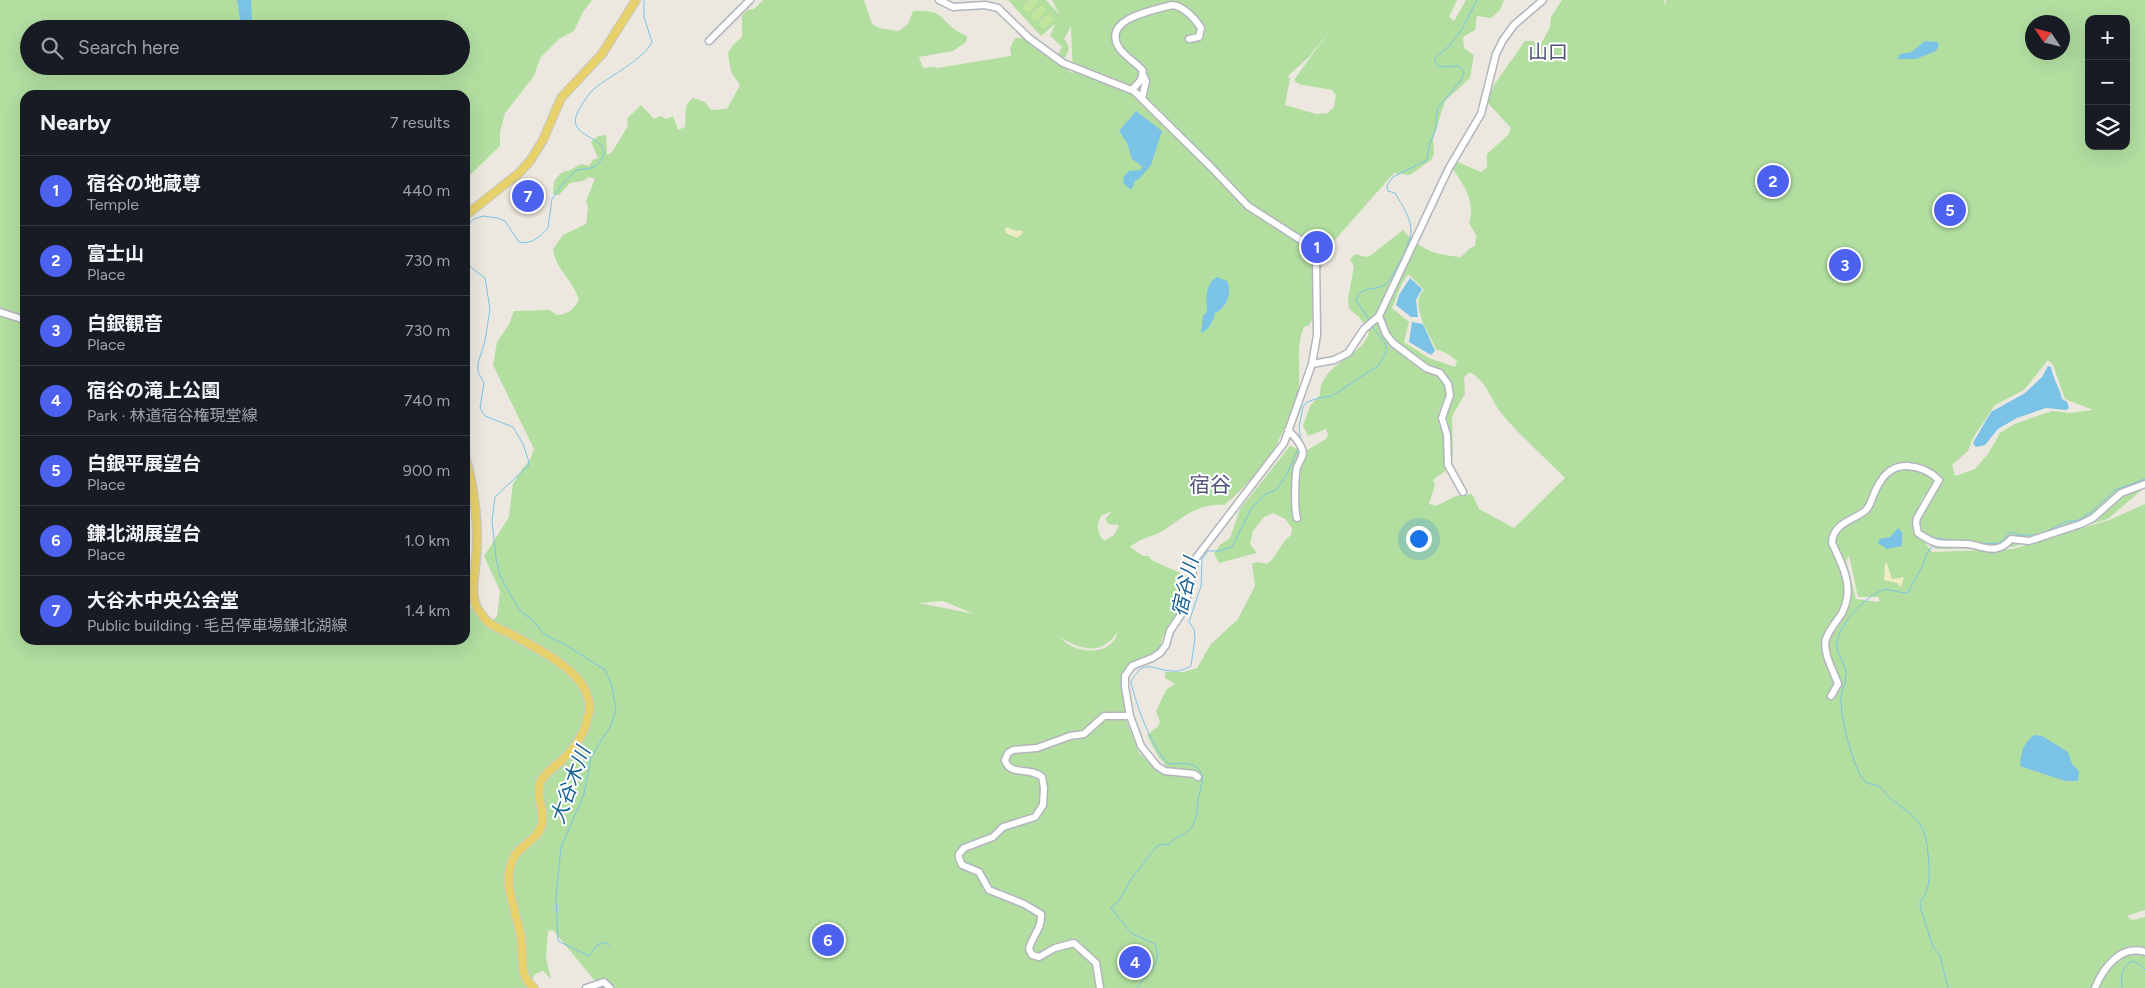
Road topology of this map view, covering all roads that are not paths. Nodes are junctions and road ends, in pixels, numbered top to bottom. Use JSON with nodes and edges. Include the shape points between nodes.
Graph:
{"nodes":[{"id":1,"x":636,"y":0,"type":"edge"},
{"id":2,"x":750,"y":0,"type":"edge"},
{"id":3,"x":939,"y":0,"type":"edge"},
{"id":4,"x":1543,"y":0,"type":"edge"},
{"id":5,"x":1189,"y":39,"type":"dead end"},
{"id":6,"x":709,"y":42,"type":"dead end"},
{"id":7,"x":1143,"y":75,"type":"junction"},
{"id":8,"x":1132,"y":90,"type":"junction"},
{"id":9,"x":1142,"y":98,"type":"junction"},
{"id":10,"x":470,"y":212,"type":"edge"},
{"id":11,"x":0,"y":312,"type":"edge"},
{"id":12,"x":1379,"y":316,"type":"junction"},
{"id":13,"x":20,"y":318,"type":"edge"},
{"id":14,"x":1312,"y":364,"type":"junction"},
{"id":15,"x":1288,"y":430,"type":"junction"},
{"id":16,"x":470,"y":477,"type":"edge"},
{"id":17,"x":2145,"y":484,"type":"edge"},
{"id":18,"x":1463,"y":492,"type":"dead end"},
{"id":19,"x":1297,"y":518,"type":"dead end"},
{"id":20,"x":1831,"y":696,"type":"dead end"},
{"id":21,"x":1130,"y":716,"type":"junction"},
{"id":22,"x":1198,"y":777,"type":"dead end"},
{"id":23,"x":2145,"y":952,"type":"edge"},
{"id":24,"x":534,"y":988,"type":"edge"},
{"id":25,"x":586,"y":988,"type":"edge"},
{"id":26,"x":610,"y":988,"type":"edge"},
{"id":27,"x":1100,"y":988,"type":"edge"},
{"id":28,"x":2095,"y":988,"type":"edge"}],
"edges":[{"from":1,"to":10,"type":"main road","via":[[602,54],[561,98],[530,161]]},
{"from":2,"to":6,"type":"street"},
{"from":3,"to":8,"type":"street","via":[[953,7],[986,5],[998,8],[1051,56]]},
{"from":4,"to":12,"type":"street","via":[[1514,25],[1503,40],[1496,54],[1481,114],[1449,168]]},
{"from":5,"to":7,"type":"street","via":[[1199,37],[1201,28],[1178,6],[1125,20],[1116,35],[1118,47],[1139,66]]},
{"from":7,"to":8,"type":"street"},
{"from":7,"to":9,"type":"street","via":[[1146,81]]},
{"from":8,"to":9,"type":"street"},
{"from":9,"to":14,"type":"street","via":[[1248,206],[1310,246],[1316,255],[1318,321]]},
{"from":11,"to":13,"type":"street"},
{"from":12,"to":14,"type":"street","via":[[1364,330],[1348,353],[1334,360]]},
{"from":12,"to":18,"type":"street","via":[[1393,343],[1426,368],[1440,373],[1448,384],[1450,395],[1442,418],[1448,465]]},
{"from":14,"to":15,"type":"street"},
{"from":15,"to":19,"type":"street","via":[[1303,454],[1296,475],[1297,492],[1293,508]]},
{"from":15,"to":21,"type":"street","via":[[1276,455],[1196,558],[1184,610],[1166,645],[1152,658],[1132,666],[1125,676]]},
{"from":16,"to":24,"type":"main road","via":[[476,503],[478,545],[473,583],[477,608],[488,622],[537,648],[570,671],[586,688],[589,698],[589,711],[579,740],[541,780],[539,791],[543,822],[540,831],[512,860],[509,872],[510,893],[521,935],[523,970]]},
{"from":17,"to":20,"type":"street","via":[[2121,492],[2093,518],[2081,524],[2028,541],[2011,539],[2004,546],[1981,549],[1966,544],[1941,545],[1918,533],[1917,518],[1939,480],[1919,467],[1893,468],[1868,508],[1850,518],[1832,539],[1846,573],[1847,589],[1846,606],[1826,639],[1838,684]]},
{"from":21,"to":22,"type":"street","via":[[1141,746],[1157,766],[1165,771]]},
{"from":21,"to":27,"type":"street","via":[[1104,716],[1084,734],[1008,753],[1005,760],[1013,770],[1035,771],[1042,777],[1041,811],[1035,817],[1003,827],[993,837],[964,848],[959,854],[962,865],[979,872],[989,890],[1042,914],[1042,924],[1028,949],[1032,955],[1038,957],[1054,948],[1074,943],[1096,963]]},
{"from":23,"to":28,"type":"street","via":[[2138,949],[2123,952],[2105,969]]},
{"from":25,"to":26,"type":"street","via":[[604,982]]}]}
